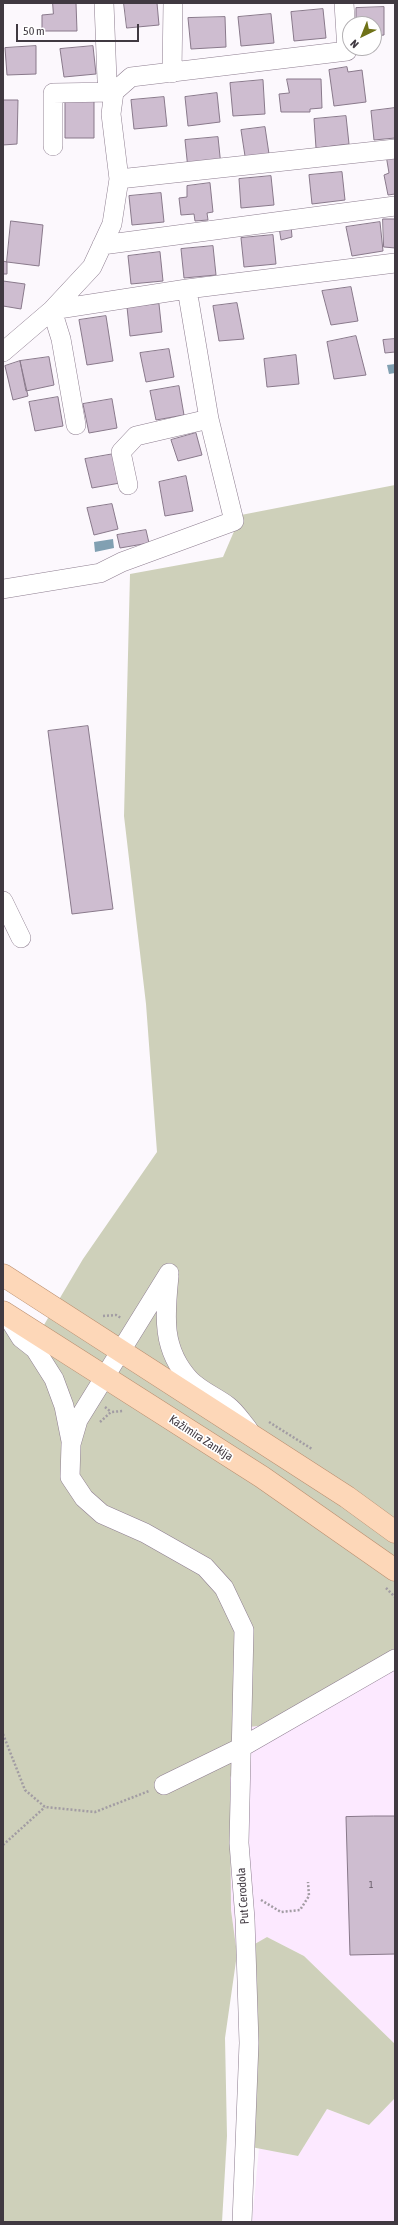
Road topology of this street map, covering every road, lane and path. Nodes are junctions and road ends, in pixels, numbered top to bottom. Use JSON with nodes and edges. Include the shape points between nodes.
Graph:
{"nodes":[{"id":1,"x":104,"y":3,"type":"edge"},
{"id":2,"x":173,"y":3,"type":"edge"},
{"id":3,"x":344,"y":3,"type":"edge"},
{"id":4,"x":172,"y":73,"type":"junction"},
{"id":5,"x":114,"y":92,"type":"junction"},
{"id":6,"x":53,"y":146,"type":"dead end"},
{"id":7,"x":395,"y":149,"type":"edge"},
{"id":8,"x":119,"y":179,"type":"junction"},
{"id":9,"x":395,"y":206,"type":"edge"},
{"id":10,"x":102,"y":245,"type":"junction"},
{"id":11,"x":395,"y":263,"type":"edge"},
{"id":12,"x":187,"y":290,"type":"junction"},
{"id":13,"x":52,"y":310,"type":"junction"},
{"id":14,"x":3,"y":352,"type":"edge"},
{"id":15,"x":210,"y":419,"type":"junction"},
{"id":16,"x":76,"y":425,"type":"dead end"},
{"id":17,"x":128,"y":485,"type":"dead end"},
{"id":18,"x":3,"y":589,"type":"edge"},
{"id":19,"x":3,"y":901,"type":"edge"},
{"id":20,"x":21,"y":938,"type":"dead end"},
{"id":21,"x":3,"y":1275,"type":"edge"},
{"id":22,"x":4,"y":1313,"type":"edge"},
{"id":23,"x":120,"y":1351,"type":"junction"},
{"id":24,"x":104,"y":1377,"type":"junction"},
{"id":25,"x":111,"y":1412,"type":"dead end"},
{"id":26,"x":100,"y":1422,"type":"dead end"},
{"id":27,"x":257,"y":1440,"type":"junction"},
{"id":28,"x":71,"y":1444,"type":"junction"},
{"id":29,"x":395,"y":1532,"type":"edge"},
{"id":30,"x":395,"y":1570,"type":"edge"},
{"id":31,"x":395,"y":1659,"type":"edge"},
{"id":32,"x":3,"y":1734,"type":"edge"},
{"id":33,"x":242,"y":1747,"type":"junction"},
{"id":34,"x":164,"y":1785,"type":"joint"},
{"id":35,"x":45,"y":1807,"type":"junction"},
{"id":36,"x":3,"y":1845,"type":"edge"},
{"id":37,"x":308,"y":1882,"type":"dead end"},
{"id":38,"x":258,"y":1894,"type":"dead end"},
{"id":39,"x":242,"y":2222,"type":"edge"}],
"edges":[{"from":1,"to":5,"type":"street","via":[[107,80]]},
{"from":2,"to":4,"type":"street"},
{"from":3,"to":4,"type":"street","via":[[348,51]]},
{"from":4,"to":5,"type":"street","via":[[130,77]]},
{"from":5,"to":6,"type":"street","via":[[53,93]]},
{"from":5,"to":8,"type":"street","via":[[111,114]]},
{"from":7,"to":8,"type":"street"},
{"from":8,"to":10,"type":"street","via":[[112,224]]},
{"from":9,"to":10,"type":"street"},
{"from":10,"to":13,"type":"street","via":[[92,267]]},
{"from":11,"to":12,"type":"street"},
{"from":12,"to":13,"type":"street"},
{"from":12,"to":15,"type":"street"},
{"from":13,"to":14,"type":"street"},
{"from":13,"to":16,"type":"street","via":[[61,339]]},
{"from":15,"to":17,"type":"street","via":[[136,436],[121,452]]},
{"from":15,"to":18,"type":"street","via":[[234,521],[122,562],[100,573]]},
{"from":19,"to":20,"type":"street"},
{"from":21,"to":23,"type":"main road"},
{"from":22,"to":24,"type":"main road","name":"Kažimira Zankija"},
{"from":22,"to":28,"type":"street","via":[[20,1338],[35,1349],[54,1379],[64,1406]]},
{"from":23,"to":24,"type":"street"},
{"from":23,"to":27,"type":"main road"},
{"from":23,"to":27,"type":"street","via":[[169,1273],[164,1317],[176,1362],[190,1380],[229,1407]]},
{"from":24,"to":28,"type":"street","via":[[78,1420]]},
{"from":24,"to":30,"type":"main road","name":"Kažimira Zankija","via":[[262,1477]]},
{"from":25,"to":26,"type":"path"},
{"from":27,"to":29,"type":"main road","via":[[347,1497]]},
{"from":28,"to":33,"type":"street","name":"Put Cerodola","via":[[70,1477],[84,1498],[102,1514],[145,1533],[205,1567],[224,1588],[244,1630]]},
{"from":31,"to":33,"type":"street"},
{"from":32,"to":35,"type":"path","via":[[25,1790]]},
{"from":33,"to":34,"type":"street"},
{"from":33,"to":39,"type":"street","name":"Put Cerodola","via":[[239,1843],[245,1919],[249,2043]]},
{"from":34,"to":35,"type":"path","via":[[95,1812]]},
{"from":35,"to":36,"type":"path"},
{"from":37,"to":38,"type":"path","via":[[309,1896],[300,1910],[281,1912],[262,1901]]}]}
